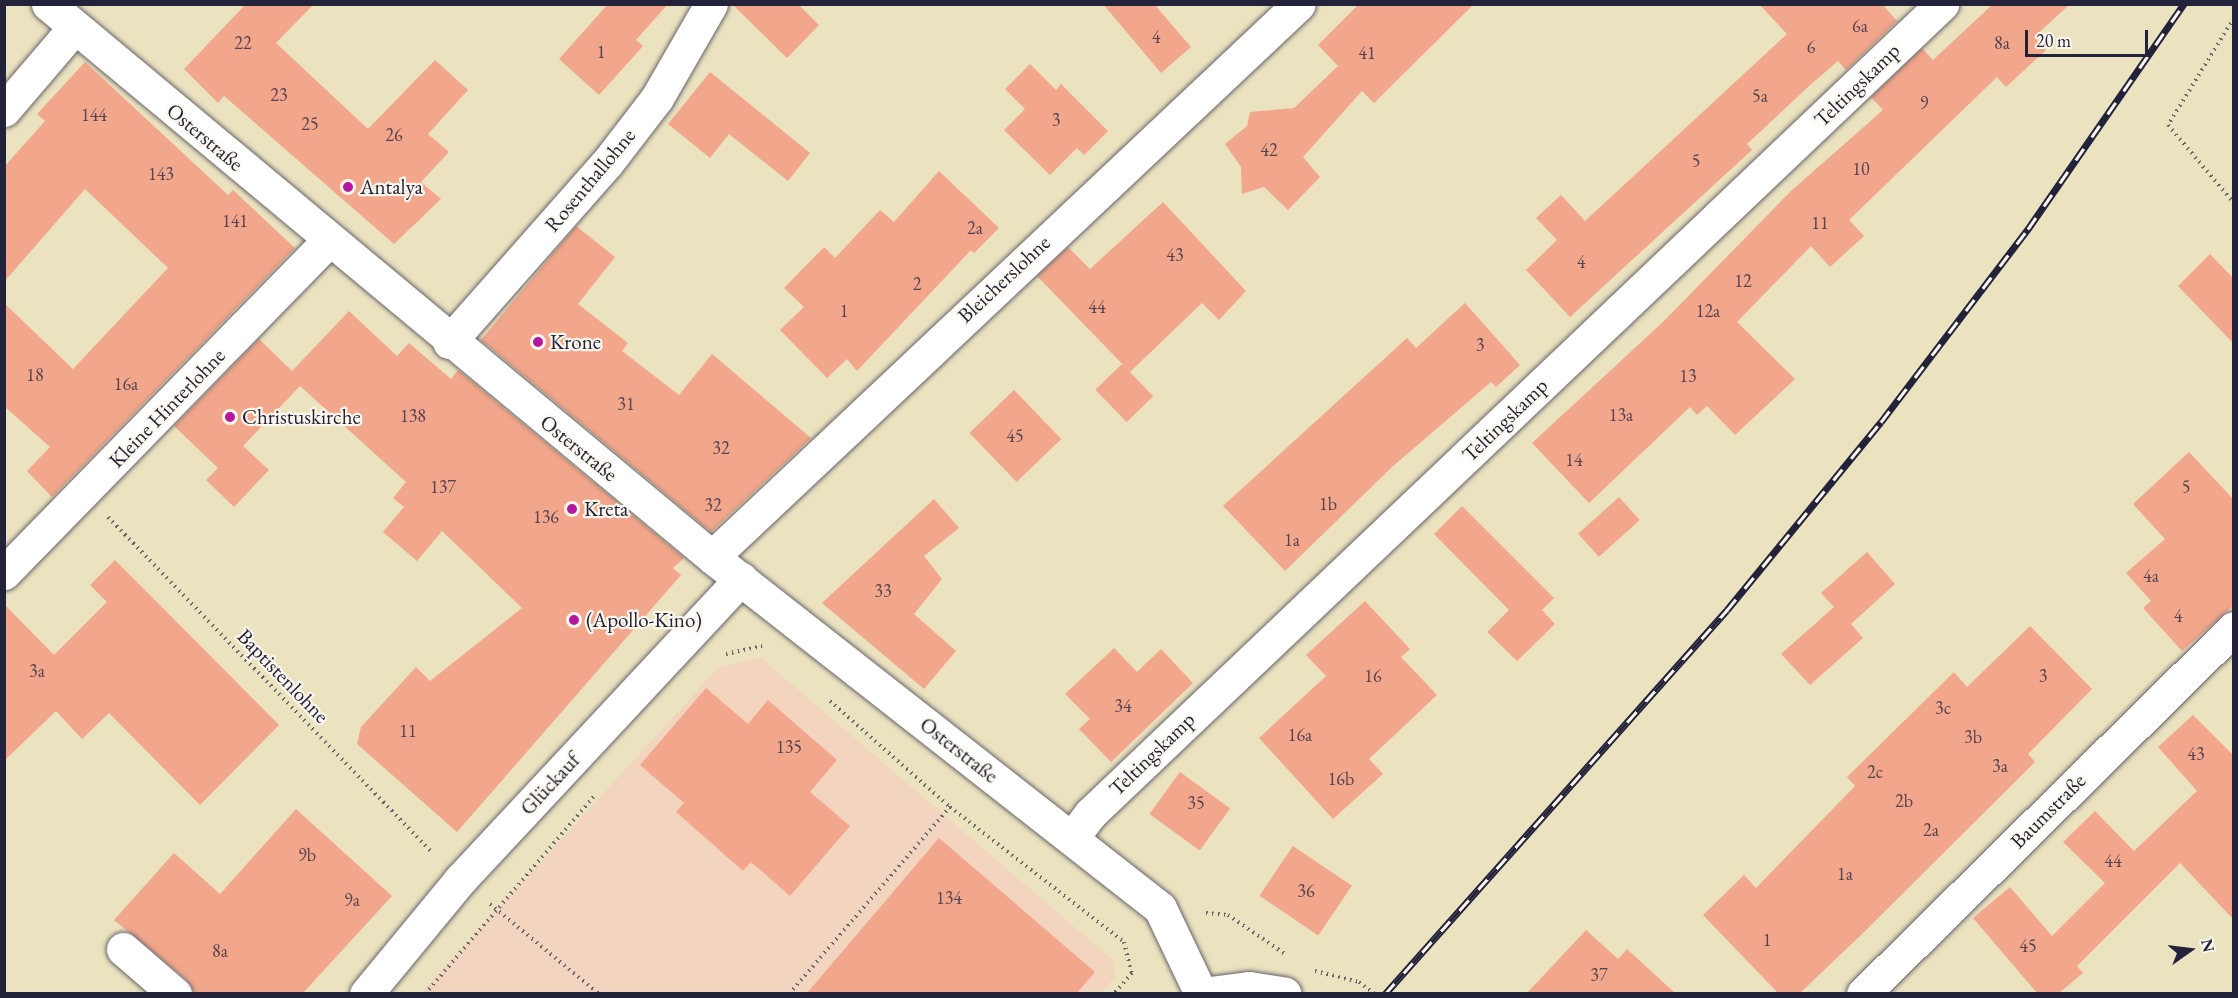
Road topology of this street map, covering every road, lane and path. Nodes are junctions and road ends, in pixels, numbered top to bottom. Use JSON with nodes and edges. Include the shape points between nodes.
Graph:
{"nodes":[{"id":1,"x":48,"y":4,"type":"edge"},
{"id":2,"x":711,"y":4,"type":"edge"},
{"id":3,"x":1299,"y":4,"type":"edge"},
{"id":4,"x":1942,"y":4,"type":"edge"},
{"id":5,"x":2234,"y":18,"type":"edge"},
{"id":6,"x":75,"y":27,"type":"junction"},
{"id":7,"x":4,"y":110,"type":"edge"},
{"id":8,"x":2234,"y":203,"type":"edge"},
{"id":9,"x":328,"y":241,"type":"junction"},
{"id":10,"x":449,"y":342,"type":"junction"},
{"id":11,"x":85,"y":493,"type":"junction"},
{"id":12,"x":712,"y":557,"type":"junction"},
{"id":13,"x":4,"y":573,"type":"edge"},
{"id":14,"x":741,"y":579,"type":"junction"},
{"id":15,"x":2234,"y":627,"type":"edge"},
{"id":16,"x":767,"y":645,"type":"dead end"},
{"id":17,"x":712,"y":656,"type":"dead end"},
{"id":18,"x":819,"y":692,"type":"dead end"},
{"id":19,"x":605,"y":783,"type":"dead end"},
{"id":20,"x":950,"y":807,"type":"junction"},
{"id":21,"x":1072,"y":838,"type":"junction"},
{"id":22,"x":460,"y":880,"type":"junction"},
{"id":23,"x":498,"y":910,"type":"junction"},
{"id":24,"x":1170,"y":926,"type":"junction"},
{"id":25,"x":1124,"y":942,"type":"junction"},
{"id":26,"x":123,"y":949,"type":"dead end"},
{"id":27,"x":1296,"y":960,"type":"dead end"},
{"id":28,"x":1305,"y":965,"type":"dead end"},
{"id":29,"x":175,"y":993,"type":"edge"},
{"id":30,"x":366,"y":993,"type":"edge"},
{"id":31,"x":425,"y":993,"type":"edge"},
{"id":32,"x":599,"y":993,"type":"edge"},
{"id":33,"x":789,"y":993,"type":"edge"},
{"id":34,"x":1114,"y":993,"type":"edge"},
{"id":35,"x":1201,"y":993,"type":"edge"},
{"id":36,"x":1285,"y":993,"type":"edge"},
{"id":37,"x":1375,"y":993,"type":"edge"},
{"id":38,"x":1863,"y":993,"type":"edge"}],
"edges":[{"from":1,"to":6,"type":"street","name":"Osterstraße"},
{"from":2,"to":10,"type":"street","name":"Rosenthallohne","via":[[657,98],[614,154]]},
{"from":3,"to":12,"type":"street","name":"Bleicherslohne"},
{"from":4,"to":21,"type":"street","name":"Teltingskamp","via":[[1090,814]]},
{"from":5,"to":8,"type":"path","via":[[2168,125]]},
{"from":6,"to":7,"type":"street"},
{"from":6,"to":9,"type":"street","name":"Osterstraße"},
{"from":9,"to":10,"type":"street","name":"Osterstraße"},
{"from":9,"to":11,"type":"street","name":"Kleine Hinterlohne"},
{"from":10,"to":12,"type":"street","name":"Osterstraße"},
{"from":11,"to":13,"type":"street","name":"Kleine Hinterlohne"},
{"from":11,"to":22,"type":"path","name":"Baptistenlohne"},
{"from":12,"to":14,"type":"street","name":"Osterstraße"},
{"from":14,"to":21,"type":"street","name":"Osterstraße"},
{"from":14,"to":22,"type":"street","name":"Glückauf"},
{"from":15,"to":38,"type":"street","name":"Baumstraße"},
{"from":16,"to":17,"type":"path"},
{"from":18,"to":20,"type":"path"},
{"from":19,"to":23,"type":"path"},
{"from":20,"to":25,"type":"path"},
{"from":20,"to":33,"type":"path"},
{"from":21,"to":24,"type":"street","name":"Osterstraße","via":[[1160,908]]},
{"from":22,"to":23,"type":"path","name":"Baptistenlohne"},
{"from":22,"to":30,"type":"street","name":"Glückauf"},
{"from":23,"to":31,"type":"path"},
{"from":23,"to":32,"type":"path","name":"Baptistenlohne"},
{"from":24,"to":25,"type":"path"},
{"from":24,"to":27,"type":"path","via":[[1206,913],[1228,915]]},
{"from":24,"to":35,"type":"street","name":"Osterstraße"},
{"from":25,"to":34,"type":"path","via":[[1132,973]]},
{"from":26,"to":29,"type":"street"},
{"from":28,"to":37,"type":"path","via":[[1359,982]]},
{"from":35,"to":36,"type":"street","name":"Osterstraße","via":[[1248,988]]}]}
